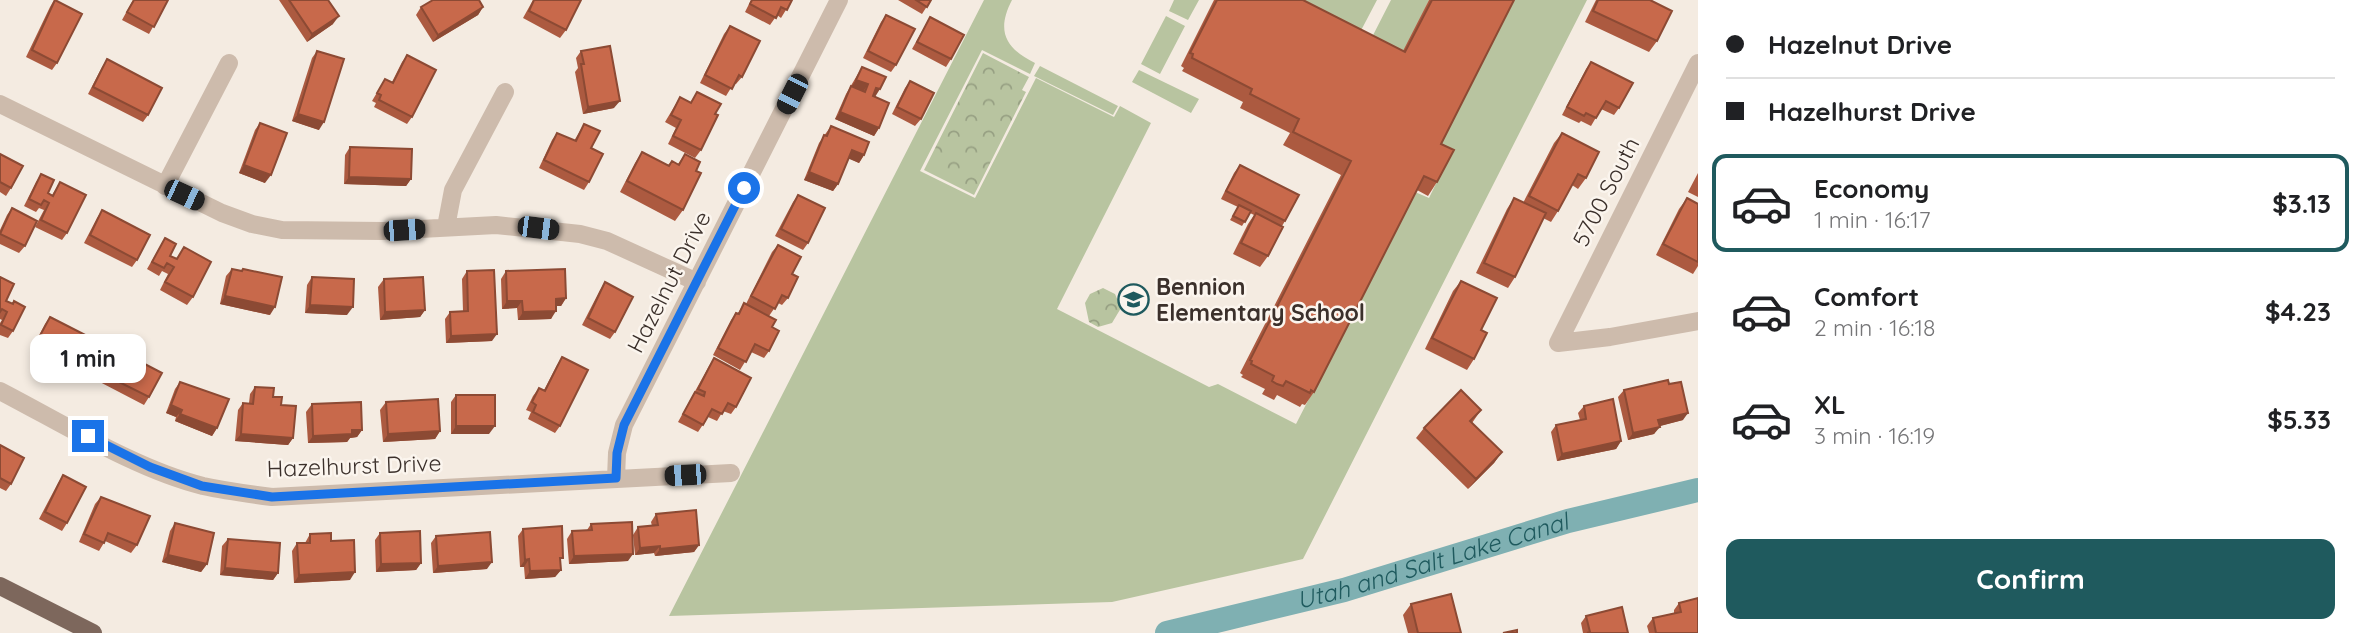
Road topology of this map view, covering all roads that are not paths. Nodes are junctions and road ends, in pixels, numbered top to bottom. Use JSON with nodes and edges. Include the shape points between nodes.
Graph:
{"nodes":[{"id":1,"x":839,"y":0,"type":"edge"},
{"id":2,"x":1698,"y":63,"type":"edge"},
{"id":3,"x":229,"y":64,"type":"dead end"},
{"id":4,"x":505,"y":92,"type":"dead end"},
{"id":5,"x":0,"y":104,"type":"edge"},
{"id":6,"x":165,"y":186,"type":"junction"},
{"id":7,"x":446,"y":227,"type":"junction"},
{"id":8,"x":697,"y":282,"type":"junction"},
{"id":9,"x":1698,"y":321,"type":"edge"},
{"id":10,"x":0,"y":391,"type":"edge"},
{"id":11,"x":731,"y":473,"type":"dead end"},
{"id":12,"x":616,"y":478,"type":"junction"},
{"id":13,"x":0,"y":586,"type":"edge"},
{"id":14,"x":93,"y":633,"type":"edge"}],
"edges":[{"from":1,"to":8,"type":"street","name":"Hazelnut Drive"},
{"from":2,"to":9,"type":"street","name":"5700 South","via":[[1558,342]]},
{"from":3,"to":6,"type":"street"},
{"from":4,"to":7,"type":"street","via":[[453,190]]},
{"from":5,"to":6,"type":"street"},
{"from":6,"to":7,"type":"street","via":[[222,213],[282,230]]},
{"from":7,"to":8,"type":"street","via":[[524,226],[580,234],[607,241]]},
{"from":8,"to":12,"type":"street","name":"Hazelnut Drive","via":[[624,425]]},
{"from":10,"to":12,"type":"street","name":"Hazelhurst Drive","via":[[167,474],[202,486],[272,497]]},
{"from":11,"to":12,"type":"street","name":"Hazelhurst Drive"},
{"from":13,"to":14,"type":"main road"}]}
